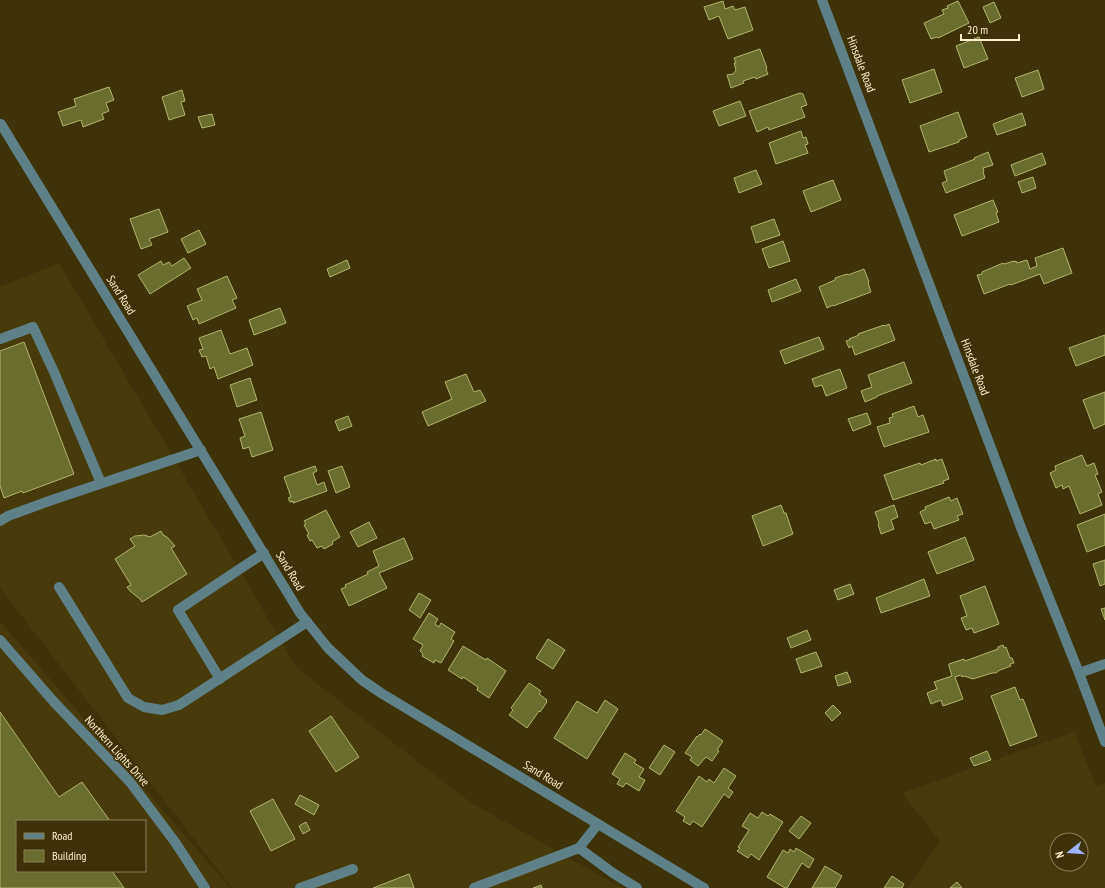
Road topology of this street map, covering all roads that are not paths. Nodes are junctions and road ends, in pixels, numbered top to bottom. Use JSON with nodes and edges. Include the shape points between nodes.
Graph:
{"nodes":[{"id":1,"x":822,"y":0,"type":"edge"},
{"id":2,"x":1,"y":124,"type":"edge"},
{"id":3,"x":0,"y":339,"type":"edge"},
{"id":4,"x":200,"y":450,"type":"junction"},
{"id":5,"x":101,"y":483,"type":"junction"},
{"id":6,"x":0,"y":521,"type":"edge"},
{"id":7,"x":264,"y":553,"type":"junction"},
{"id":8,"x":59,"y":587,"type":"dead end"},
{"id":9,"x":308,"y":622,"type":"junction"},
{"id":10,"x":0,"y":640,"type":"edge"},
{"id":11,"x":1105,"y":664,"type":"edge"},
{"id":12,"x":1079,"y":673,"type":"junction"},
{"id":13,"x":220,"y":679,"type":"junction"},
{"id":14,"x":1105,"y":742,"type":"edge"},
{"id":15,"x":598,"y":824,"type":"junction"},
{"id":16,"x":579,"y":848,"type":"junction"},
{"id":17,"x":353,"y":869,"type":"dead end"},
{"id":18,"x":205,"y":888,"type":"edge"},
{"id":19,"x":300,"y":888,"type":"edge"},
{"id":20,"x":474,"y":888,"type":"edge"},
{"id":21,"x":637,"y":888,"type":"edge"},
{"id":22,"x":704,"y":888,"type":"edge"}],
"edges":[{"from":1,"to":12,"type":"street","name":"Hinsdale Road","via":[[1020,525]]},
{"from":2,"to":4,"type":"street","name":"Sand Road"},
{"from":3,"to":5,"type":"street","via":[[33,327]]},
{"from":4,"to":5,"type":"street"},
{"from":4,"to":7,"type":"street","name":"Sand Road"},
{"from":5,"to":6,"type":"street"},
{"from":7,"to":9,"type":"street","name":"Sand Road"},
{"from":7,"to":13,"type":"street","via":[[178,610]]},
{"from":8,"to":13,"type":"street","via":[[128,698],[144,707],[162,710],[179,705]]},
{"from":9,"to":13,"type":"street"},
{"from":9,"to":15,"type":"street","name":"Sand Road","via":[[328,648],[362,680]]},
{"from":10,"to":18,"type":"street","name":"Northern Lights Drive","via":[[54,702],[130,782],[175,842]]},
{"from":11,"to":12,"type":"street"},
{"from":12,"to":14,"type":"street","name":"Hinsdale Road"},
{"from":15,"to":16,"type":"street"},
{"from":15,"to":22,"type":"street","name":"Sand Road"},
{"from":16,"to":20,"type":"street"},
{"from":16,"to":21,"type":"street"},
{"from":17,"to":19,"type":"street"}]}
